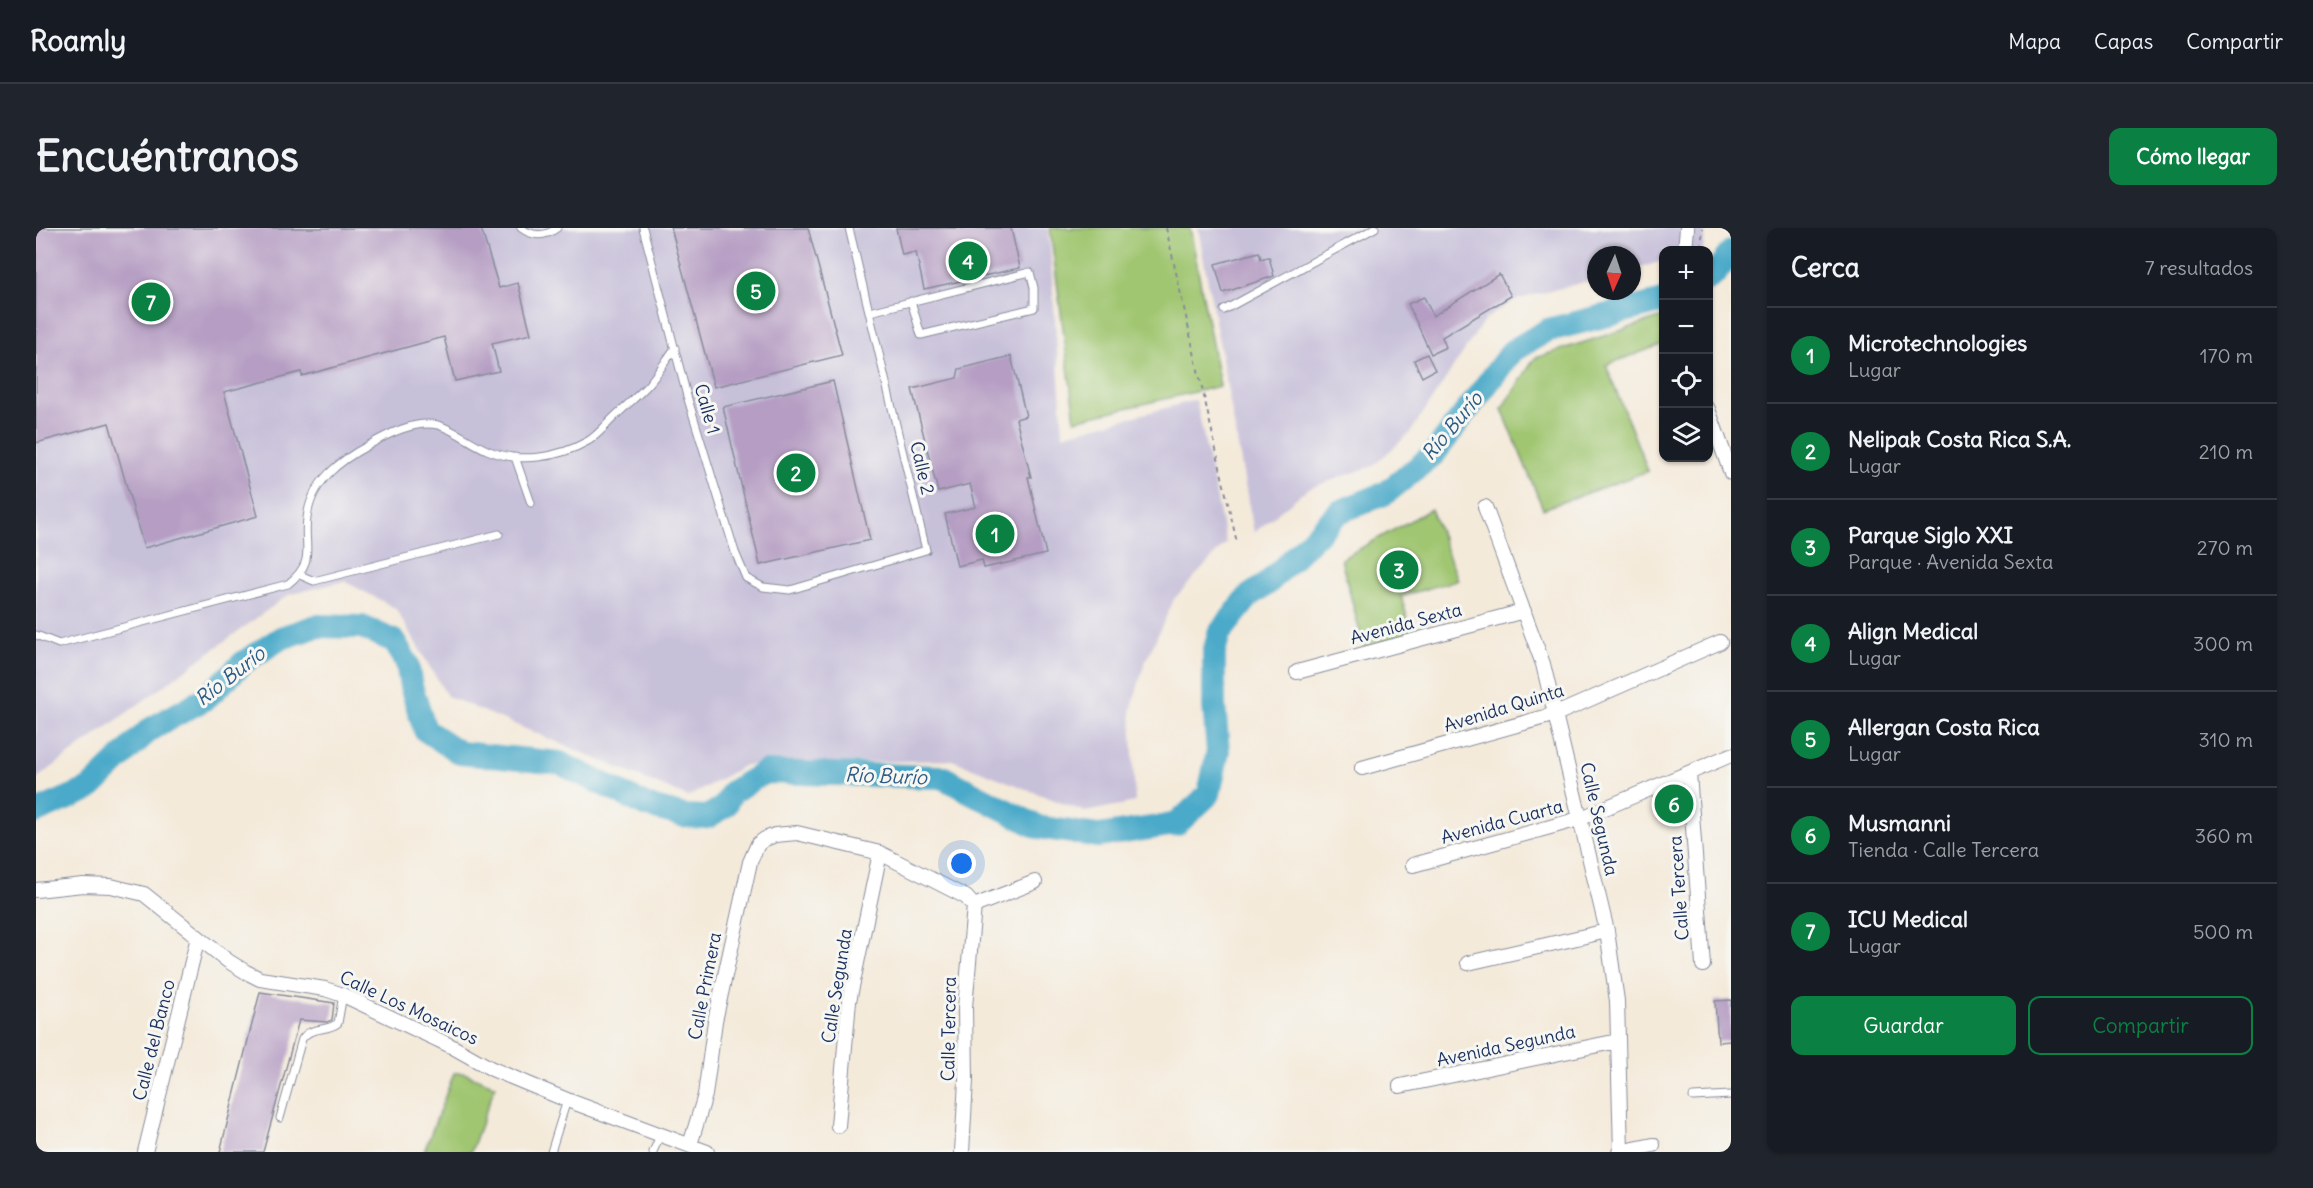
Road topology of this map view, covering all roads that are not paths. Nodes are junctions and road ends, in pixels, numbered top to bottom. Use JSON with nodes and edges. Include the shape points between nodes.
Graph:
{"nodes":[{"id":1,"x":521,"y":228,"type":"edge"},
{"id":2,"x":557,"y":228,"type":"edge"},
{"id":3,"x":643,"y":228,"type":"edge"},
{"id":4,"x":849,"y":228,"type":"edge"},
{"id":5,"x":1375,"y":228,"type":"edge"},
{"id":6,"x":1686,"y":228,"type":"edge"},
{"id":7,"x":1685,"y":246,"type":"edge"},
{"id":8,"x":911,"y":302,"type":"junction"},
{"id":9,"x":1224,"y":310,"type":"dead end"},
{"id":10,"x":870,"y":312,"type":"junction"},
{"id":11,"x":675,"y":348,"type":"junction"},
{"id":12,"x":1713,"y":423,"type":"edge"},
{"id":13,"x":515,"y":457,"type":"junction"},
{"id":14,"x":1731,"y":472,"type":"edge"},
{"id":15,"x":531,"y":503,"type":"dead end"},
{"id":16,"x":1485,"y":507,"type":"dead end"},
{"id":17,"x":499,"y":534,"type":"dead end"},
{"id":18,"x":300,"y":575,"type":"junction"},
{"id":19,"x":763,"y":587,"type":"joint"},
{"id":20,"x":1524,"y":611,"type":"junction"},
{"id":21,"x":36,"y":635,"type":"edge"},
{"id":22,"x":1720,"y":642,"type":"dead end"},
{"id":23,"x":1297,"y":672,"type":"dead end"},
{"id":24,"x":1556,"y":714,"type":"junction"},
{"id":25,"x":1731,"y":755,"type":"edge"},
{"id":26,"x":1362,"y":768,"type":"dead end"},
{"id":27,"x":1689,"y":773,"type":"junction"},
{"id":28,"x":1579,"y":819,"type":"junction"},
{"id":29,"x":880,"y":853,"type":"junction"},
{"id":30,"x":1413,"y":865,"type":"dead end"},
{"id":31,"x":1035,"y":882,"type":"dead end"},
{"id":32,"x":36,"y":890,"type":"edge"},
{"id":33,"x":974,"y":906,"type":"junction"},
{"id":34,"x":1607,"y":931,"type":"junction"},
{"id":35,"x":198,"y":937,"type":"junction"},
{"id":36,"x":1468,"y":963,"type":"dead end"},
{"id":37,"x":1703,"y":965,"type":"dead end"},
{"id":38,"x":343,"y":995,"type":"junction"},
{"id":39,"x":1618,"y":1041,"type":"junction"},
{"id":40,"x":1400,"y":1086,"type":"dead end"},
{"id":41,"x":1731,"y":1095,"type":"edge"},
{"id":42,"x":1693,"y":1097,"type":"dead end"},
{"id":43,"x":567,"y":1100,"type":"junction"},
{"id":44,"x":280,"y":1118,"type":"dead end"},
{"id":45,"x":838,"y":1126,"type":"dead end"},
{"id":46,"x":661,"y":1133,"type":"junction"},
{"id":47,"x":690,"y":1145,"type":"junction"},
{"id":48,"x":1653,"y":1145,"type":"dead end"},
{"id":49,"x":145,"y":1152,"type":"edge"},
{"id":50,"x":551,"y":1152,"type":"edge"},
{"id":51,"x":653,"y":1152,"type":"edge"},
{"id":52,"x":707,"y":1152,"type":"edge"},
{"id":53,"x":963,"y":1152,"type":"edge"},
{"id":54,"x":1620,"y":1152,"type":"edge"}],
"edges":[{"from":1,"to":2,"type":"lane","via":[[540,235]]},
{"from":3,"to":11,"type":"lane","name":"Calle 1"},
{"from":4,"to":10,"type":"lane","name":"Calle 2"},
{"from":5,"to":9,"type":"lane"},
{"from":6,"to":7,"type":"street"},
{"from":8,"to":8,"type":"lane","via":[[1030,272],[1034,288],[1034,308],[921,335]]},
{"from":8,"to":10,"type":"lane"},
{"from":10,"to":19,"type":"lane","name":"Calle 2","via":[[926,550],[790,590]]},
{"from":11,"to":13,"type":"lane","via":[[648,385],[590,440],[542,458]]},
{"from":11,"to":19,"type":"lane","name":"Calle 1","via":[[735,552],[746,578]]},
{"from":12,"to":14,"type":"street"},
{"from":13,"to":15,"type":"lane"},
{"from":13,"to":18,"type":"lane","via":[[488,451],[437,425],[397,430],[369,444],[322,479],[307,519],[309,545]]},
{"from":16,"to":20,"type":"street","name":"Calle Segunda"},
{"from":17,"to":18,"type":"lane","via":[[314,581]]},
{"from":18,"to":21,"type":"lane","via":[[288,584],[59,644]]},
{"from":20,"to":23,"type":"street","name":"Avenida Sexta"},
{"from":20,"to":24,"type":"street","name":"Calle Segunda"},
{"from":22,"to":24,"type":"street","name":"Avenida Quinta"},
{"from":24,"to":26,"type":"street","name":"Avenida Quinta"},
{"from":24,"to":28,"type":"street","name":"Calle Segunda"},
{"from":25,"to":27,"type":"street","name":"Avenida Cuarta"},
{"from":27,"to":28,"type":"street","name":"Avenida Cuarta"},
{"from":27,"to":37,"type":"street","name":"Calle Tercera"},
{"from":28,"to":30,"type":"street","name":"Avenida Cuarta"},
{"from":28,"to":34,"type":"street","name":"Calle Segunda"},
{"from":29,"to":33,"type":"street","via":[[966,897]]},
{"from":29,"to":45,"type":"street","name":"Calle Segunda","via":[[849,1001]]},
{"from":29,"to":47,"type":"street","name":"Calle Primera","via":[[797,833],[775,835],[758,844],[750,862],[715,1021],[705,1095]]},
{"from":31,"to":33,"type":"street"},
{"from":32,"to":35,"type":"street","name":"Calle Los Mosaicos","via":[[83,885],[130,889],[156,902]]},
{"from":33,"to":53,"type":"street","name":"Calle Tercera","via":[[965,1007]]},
{"from":34,"to":36,"type":"street"},
{"from":34,"to":39,"type":"street","name":"Calle Segunda"},
{"from":35,"to":38,"type":"street","name":"Calle Los Mosaicos","via":[[228,961],[260,979]]},
{"from":35,"to":49,"type":"street","name":"Calle del Banco"},
{"from":38,"to":43,"type":"street","name":"Calle Los Mosaicos"},
{"from":38,"to":44,"type":"lane","via":[[338,1023],[311,1031],[302,1039]]},
{"from":39,"to":40,"type":"street","name":"Avenida Segunda"},
{"from":39,"to":54,"type":"street","name":"Calle Segunda"},
{"from":41,"to":42,"type":"lane"},
{"from":43,"to":46,"type":"street","name":"Calle Los Mosaicos"},
{"from":43,"to":50,"type":"lane"},
{"from":46,"to":47,"type":"street","name":"Calle Los Mosaicos"},
{"from":46,"to":51,"type":"lane"},
{"from":47,"to":52,"type":"street","name":"Calle Los Mosaicos"},
{"from":48,"to":54,"type":"street"}]}
